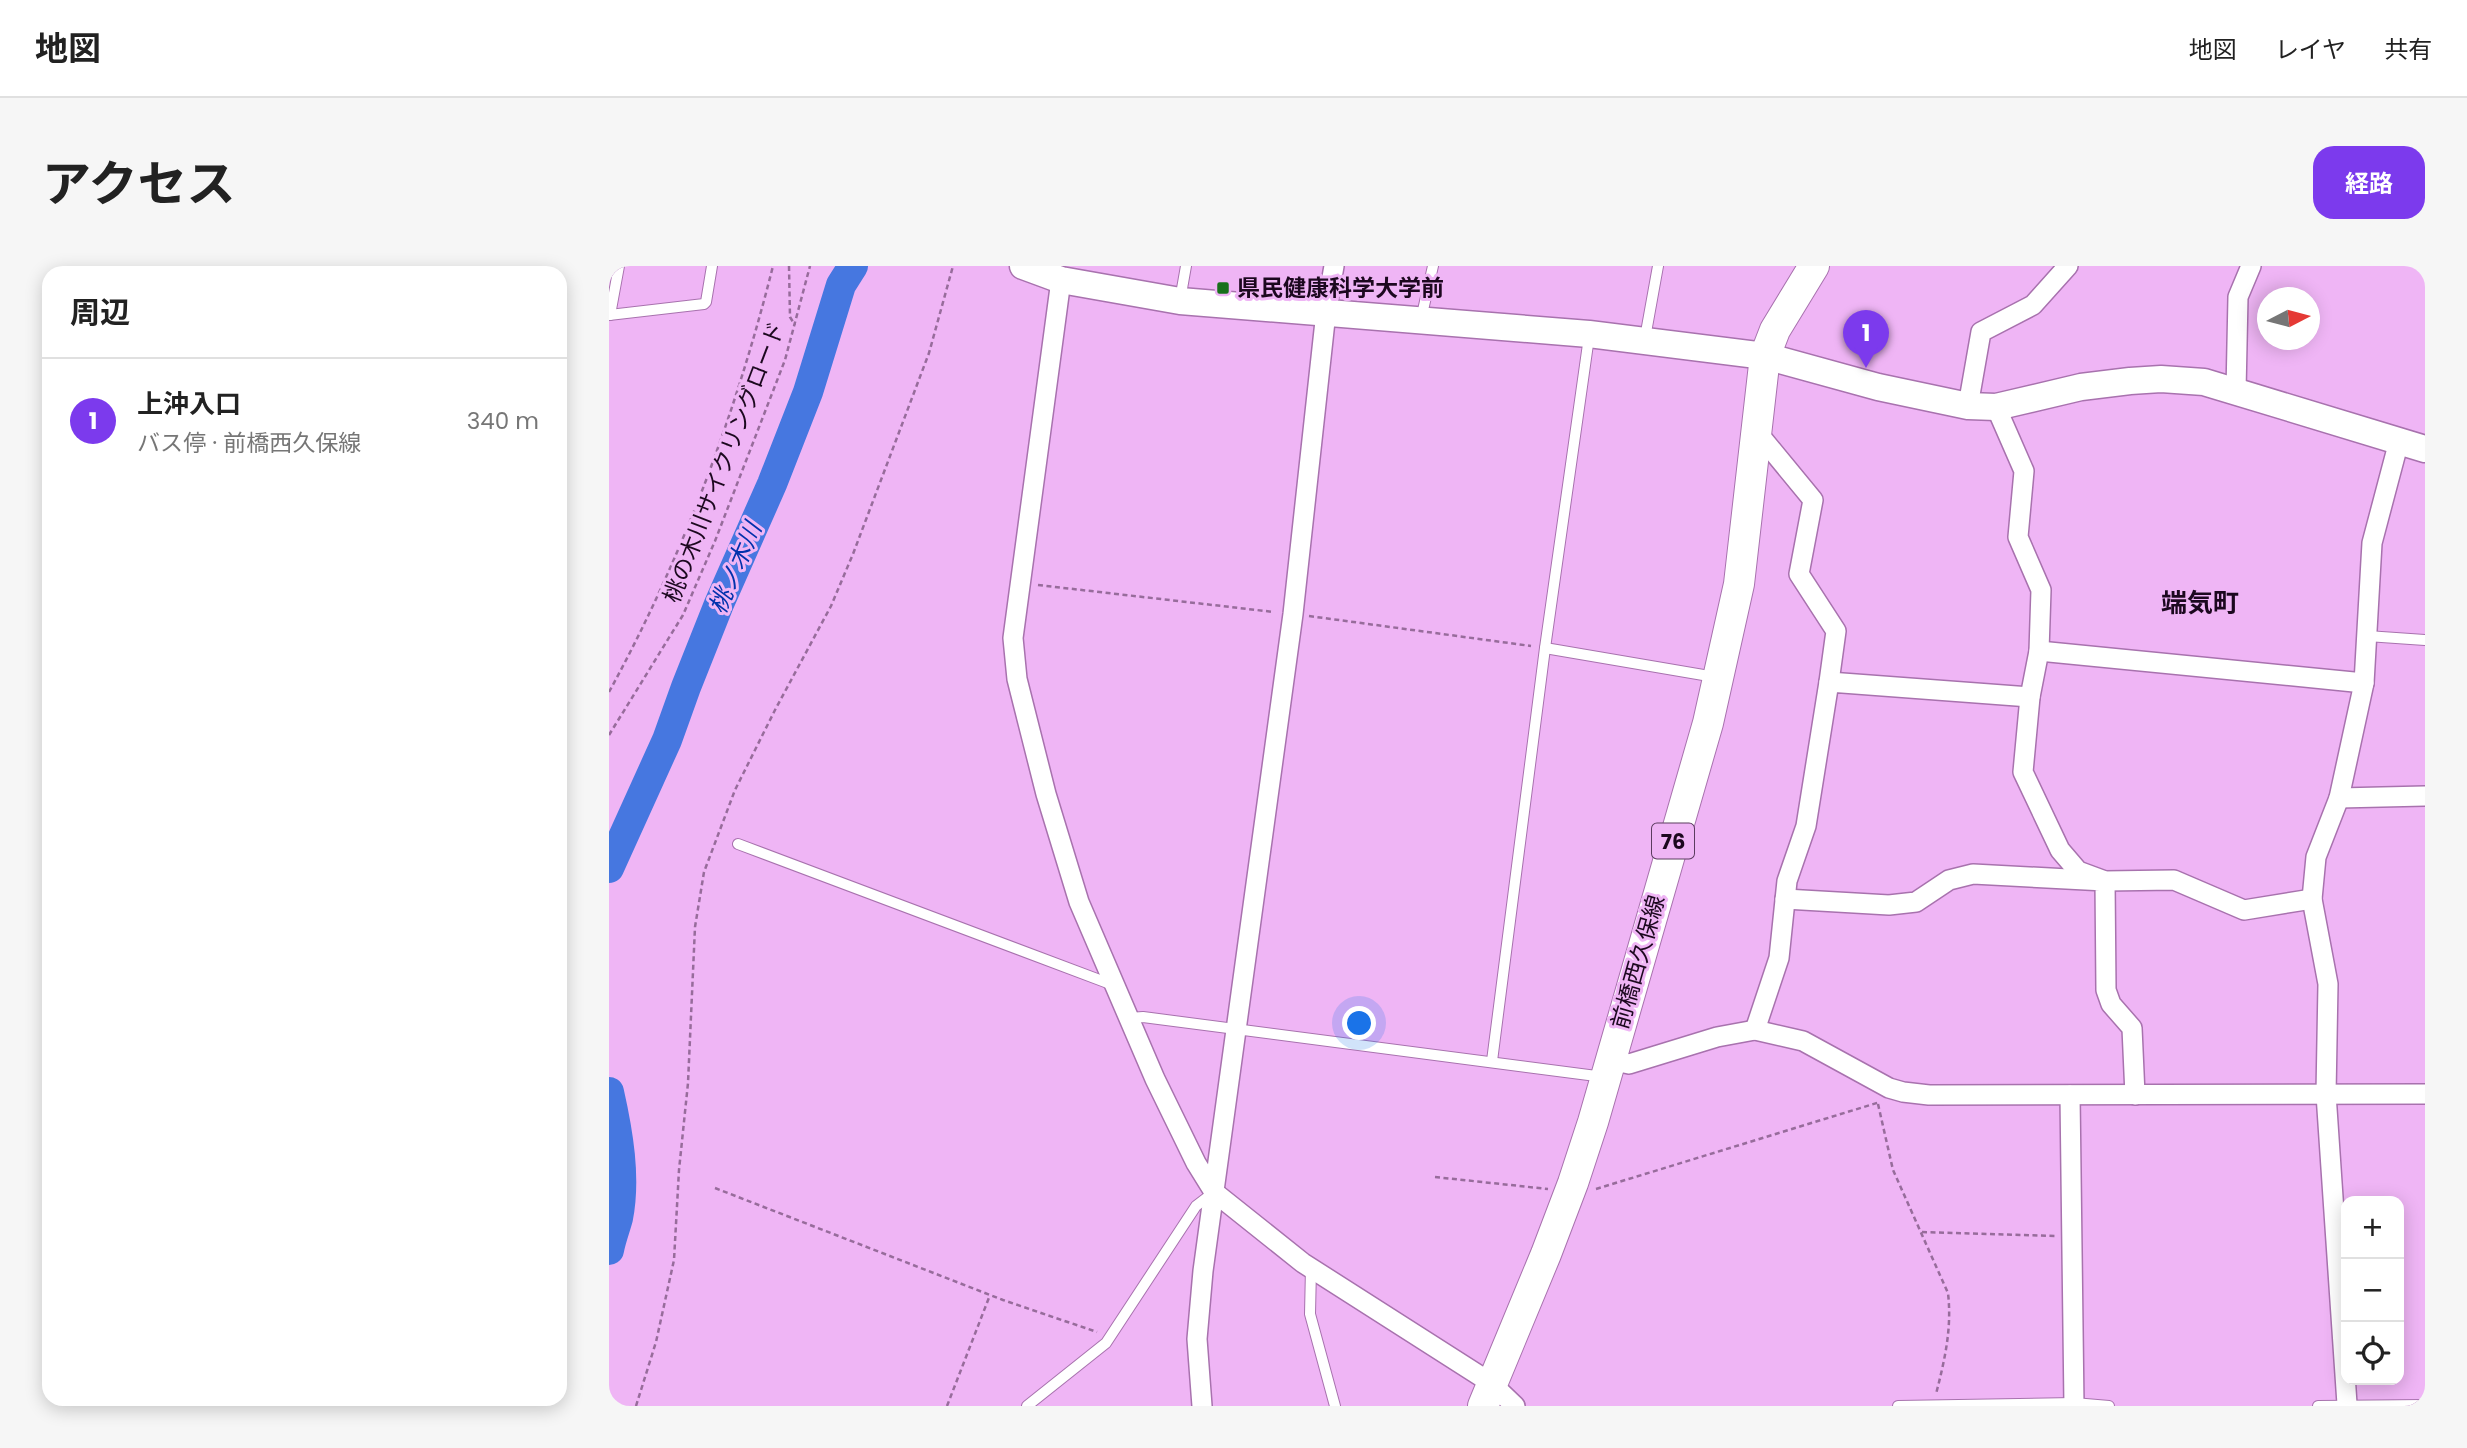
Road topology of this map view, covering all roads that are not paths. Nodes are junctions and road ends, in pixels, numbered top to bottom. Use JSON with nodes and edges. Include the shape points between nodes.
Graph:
{"nodes":[{"id":1,"x":619,"y":266,"type":"edge"},
{"id":2,"x":712,"y":266,"type":"edge"},
{"id":3,"x":1023,"y":266,"type":"edge"},
{"id":4,"x":1186,"y":266,"type":"edge"},
{"id":5,"x":1334,"y":266,"type":"edge"},
{"id":6,"x":1433,"y":266,"type":"edge"},
{"id":7,"x":1658,"y":266,"type":"edge"},
{"id":8,"x":1814,"y":266,"type":"edge"},
{"id":9,"x":2068,"y":266,"type":"edge"},
{"id":10,"x":2251,"y":266,"type":"edge"},
{"id":11,"x":1061,"y":280,"type":"junction"},
{"id":12,"x":1180,"y":301,"type":"junction"},
{"id":13,"x":1326,"y":312,"type":"junction"},
{"id":14,"x":610,"y":315,"type":"edge"},
{"id":15,"x":1421,"y":320,"type":"junction"},
{"id":16,"x":1590,"y":334,"type":"junction"},
{"id":17,"x":1645,"y":340,"type":"junction"},
{"id":18,"x":1765,"y":356,"type":"junction"},
{"id":19,"x":2236,"y":391,"type":"junction"},
{"id":20,"x":1968,"y":407,"type":"junction"},
{"id":21,"x":1996,"y":407,"type":"junction"},
{"id":22,"x":1757,"y":432,"type":"junction"},
{"id":23,"x":2399,"y":441,"type":"junction"},
{"id":24,"x":2425,"y":449,"type":"edge"},
{"id":25,"x":2367,"y":636,"type":"junction"},
{"id":26,"x":2425,"y":640,"type":"edge"},
{"id":27,"x":1545,"y":648,"type":"junction"},
{"id":28,"x":2039,"y":651,"type":"junction"},
{"id":29,"x":1719,"y":678,"type":"junction"},
{"id":30,"x":1829,"y":682,"type":"junction"},
{"id":31,"x":2364,"y":683,"type":"junction"},
{"id":32,"x":2031,"y":697,"type":"junction"},
{"id":33,"x":2425,"y":796,"type":"edge"},
{"id":34,"x":2339,"y":798,"type":"junction"},
{"id":35,"x":738,"y":844,"type":"dead end"},
{"id":36,"x":2105,"y":881,"type":"junction"},
{"id":37,"x":1785,"y":899,"type":"junction"},
{"id":38,"x":2312,"y":899,"type":"junction"},
{"id":39,"x":1116,"y":986,"type":"junction"},
{"id":40,"x":1129,"y":1018,"type":"junction"},
{"id":41,"x":1235,"y":1028,"type":"junction"},
{"id":42,"x":1755,"y":1030,"type":"junction"},
{"id":43,"x":1492,"y":1061,"type":"junction"},
{"id":44,"x":1607,"y":1069,"type":"junction"},
{"id":45,"x":2326,"y":1094,"type":"junction"},
{"id":46,"x":2425,"y":1094,"type":"edge"},
{"id":47,"x":2070,"y":1095,"type":"junction"},
{"id":48,"x":2135,"y":1095,"type":"junction"},
{"id":49,"x":1214,"y":1192,"type":"junction"},
{"id":50,"x":1311,"y":1268,"type":"junction"},
{"id":51,"x":1487,"y":1395,"type":"edge"},
{"id":52,"x":2347,"y":1404,"type":"edge"},
{"id":53,"x":1933,"y":1405,"type":"edge"},
{"id":54,"x":2074,"y":1405,"type":"edge"},
{"id":55,"x":2425,"y":1405,"type":"edge"},
{"id":56,"x":1027,"y":1406,"type":"edge"},
{"id":57,"x":1202,"y":1406,"type":"edge"},
{"id":58,"x":1335,"y":1406,"type":"edge"},
{"id":59,"x":1515,"y":1406,"type":"edge"},
{"id":60,"x":1898,"y":1406,"type":"edge"},
{"id":61,"x":2109,"y":1406,"type":"edge"},
{"id":62,"x":2318,"y":1406,"type":"edge"}],
"edges":[{"from":1,"to":14,"type":"lane"},
{"from":2,"to":14,"type":"lane","via":[[703,304]]},
{"from":3,"to":11,"type":"street"},
{"from":4,"to":12,"type":"lane"},
{"from":5,"to":13,"type":"street"},
{"from":6,"to":15,"type":"lane"},
{"from":7,"to":17,"type":"lane"},
{"from":8,"to":18,"type":"main road","name":"前橋西久保線","number":"76","via":[[1775,330]]},
{"from":9,"to":20,"type":"street","via":[[2033,304],[1981,332]]},
{"from":10,"to":19,"type":"street","via":[[2238,297]]},
{"from":11,"to":12,"type":"street"},
{"from":11,"to":39,"type":"street","via":[[1013,638],[1017,679],[1046,794],[1079,902]]},
{"from":12,"to":13,"type":"street"},
{"from":13,"to":15,"type":"street"},
{"from":13,"to":41,"type":"street","via":[[1293,614]]},
{"from":15,"to":16,"type":"street"},
{"from":16,"to":17,"type":"street"},
{"from":16,"to":27,"type":"lane"},
{"from":17,"to":18,"type":"street"},
{"from":18,"to":20,"type":"street"},
{"from":18,"to":22,"type":"main road","name":"前橋西久保線","number":"76"},
{"from":19,"to":21,"type":"street","via":[[2204,382],[2130,381]]},
{"from":19,"to":23,"type":"street"},
{"from":20,"to":21,"type":"street"},
{"from":21,"to":28,"type":"street","via":[[2024,471],[2018,537],[2041,590]]},
{"from":22,"to":29,"type":"main road","name":"前橋西久保線","number":"76","via":[[1739,584]]},
{"from":22,"to":30,"type":"street","via":[[1813,500],[1799,574],[1836,631]]},
{"from":23,"to":24,"type":"street"},
{"from":23,"to":25,"type":"street","via":[[2372,543]]},
{"from":25,"to":26,"type":"lane"},
{"from":25,"to":31,"type":"street"},
{"from":27,"to":29,"type":"lane"},
{"from":27,"to":43,"type":"lane"},
{"from":28,"to":31,"type":"street"},
{"from":28,"to":32,"type":"street"},
{"from":29,"to":44,"type":"main road","name":"前橋西久保線","number":"76"},
{"from":30,"to":32,"type":"street"},
{"from":30,"to":37,"type":"street","via":[[1806,826]]},
{"from":31,"to":34,"type":"street"},
{"from":32,"to":36,"type":"street","via":[[2023,772],[2060,850],[2078,871]]},
{"from":33,"to":34,"type":"street"},
{"from":34,"to":38,"type":"street","via":[[2316,857]]},
{"from":35,"to":39,"type":"lane"},
{"from":36,"to":37,"type":"street","via":[[1973,874],[1949,880],[1916,902],[1889,905]]},
{"from":36,"to":38,"type":"street","via":[[2174,880],[2244,910]]},
{"from":36,"to":48,"type":"street","via":[[2106,989],[2111,1004],[2133,1028]]},
{"from":37,"to":42,"type":"street","via":[[1779,958]]},
{"from":38,"to":45,"type":"street","via":[[2328,984]]},
{"from":39,"to":40,"type":"street"},
{"from":40,"to":41,"type":"lane"},
{"from":40,"to":49,"type":"street"},
{"from":41,"to":43,"type":"lane"},
{"from":41,"to":49,"type":"street"},
{"from":42,"to":44,"type":"street"},
{"from":42,"to":47,"type":"street","via":[[1803,1041],[1903,1092]]},
{"from":43,"to":44,"type":"lane"},
{"from":44,"to":51,"type":"main road","name":"前橋西久保線","number":"76","via":[[1570,1192]]},
{"from":45,"to":46,"type":"street"},
{"from":45,"to":48,"type":"street"},
{"from":45,"to":52,"type":"street"},
{"from":47,"to":48,"type":"street"},
{"from":47,"to":54,"type":"street"},
{"from":49,"to":50,"type":"street"},
{"from":49,"to":56,"type":"lane","via":[[1196,1206],[1099,1350]]},
{"from":49,"to":57,"type":"street","via":[[1197,1339]]},
{"from":50,"to":51,"type":"street"},
{"from":50,"to":58,"type":"lane","via":[[1310,1314]]},
{"from":51,"to":59,"type":"street"},
{"from":52,"to":55,"type":"lane"},
{"from":52,"to":62,"type":"lane"},
{"from":53,"to":54,"type":"lane"},
{"from":53,"to":60,"type":"lane"},
{"from":54,"to":61,"type":"lane"}]}
